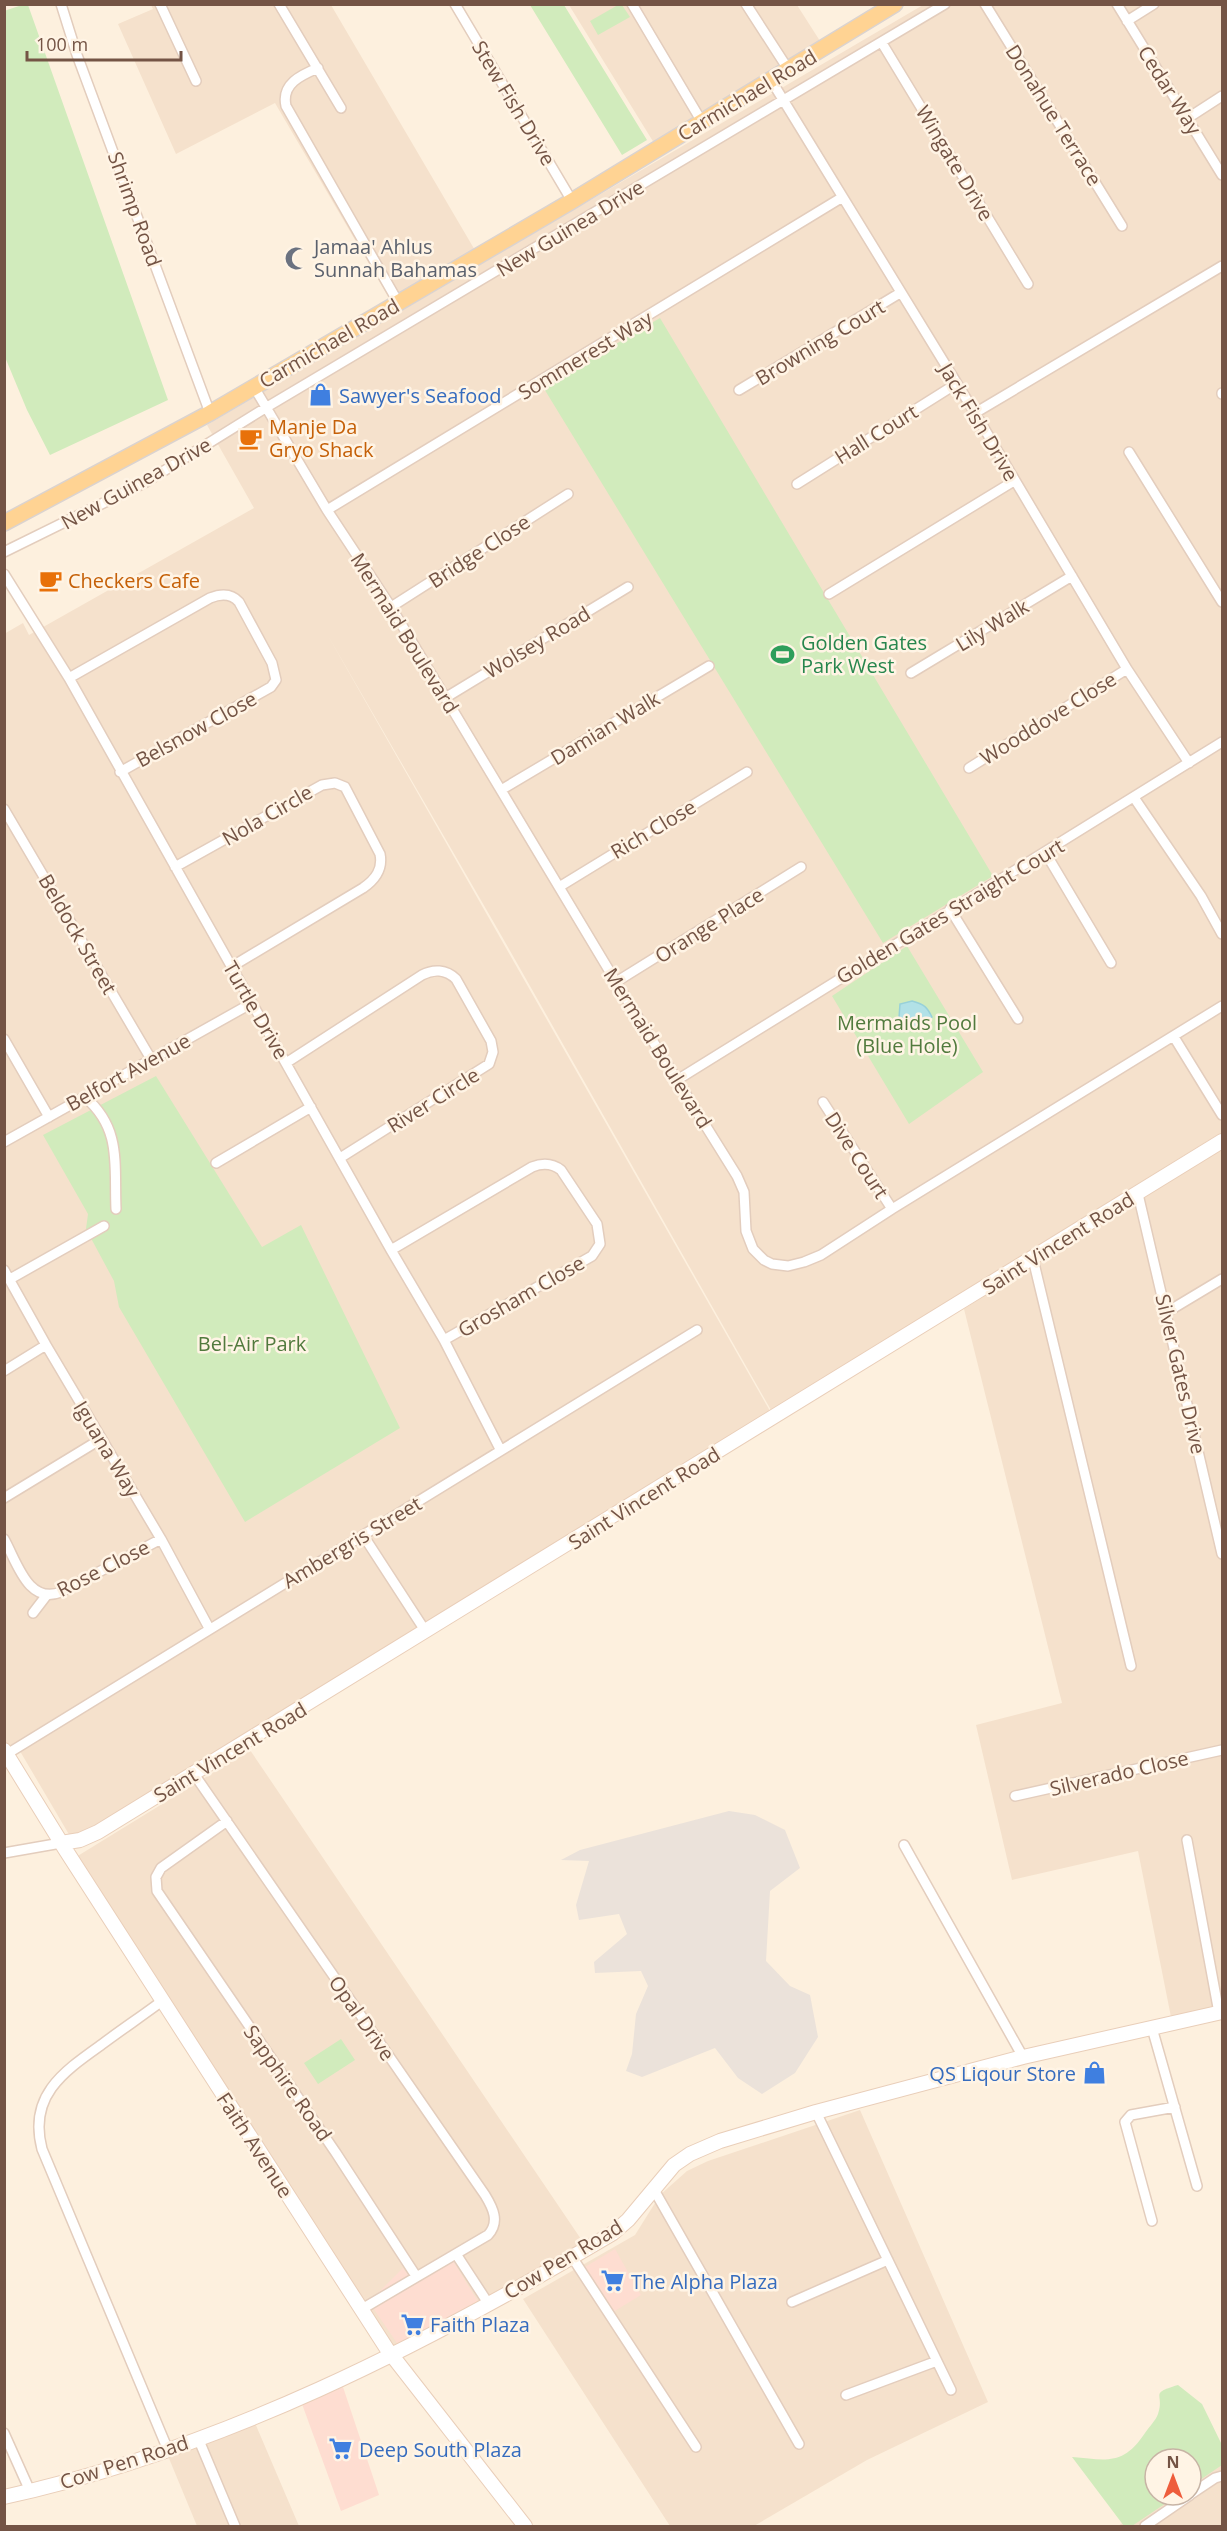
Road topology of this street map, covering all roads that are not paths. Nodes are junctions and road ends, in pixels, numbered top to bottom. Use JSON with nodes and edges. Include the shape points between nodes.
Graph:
{"nodes":[{"id":1,"x":62,"y":4,"type":"edge"},
{"id":2,"x":160,"y":4,"type":"edge"},
{"id":3,"x":279,"y":4,"type":"edge"},
{"id":4,"x":455,"y":4,"type":"edge"},
{"id":5,"x":632,"y":4,"type":"edge"},
{"id":6,"x":746,"y":4,"type":"edge"},
{"id":7,"x":895,"y":4,"type":"edge"},
{"id":8,"x":945,"y":4,"type":"edge"},
{"id":9,"x":985,"y":4,"type":"edge"},
{"id":10,"x":1116,"y":4,"type":"edge"},
{"id":11,"x":1154,"y":4,"type":"edge"},
{"id":12,"x":1127,"y":21,"type":"junction"},
{"id":13,"x":882,"y":43,"type":"junction"},
{"id":14,"x":318,"y":68,"type":"junction"},
{"id":15,"x":788,"y":69,"type":"junction"},
{"id":16,"x":771,"y":80,"type":"junction"},
{"id":17,"x":195,"y":81,"type":"dead end"},
{"id":18,"x":1222,"y":96,"type":"edge"},
{"id":19,"x":783,"y":103,"type":"junction"},
{"id":20,"x":341,"y":108,"type":"dead end"},
{"id":21,"x":1188,"y":118,"type":"junction"},
{"id":22,"x":702,"y":122,"type":"junction"},
{"id":23,"x":1222,"y":176,"type":"edge"},
{"id":24,"x":841,"y":198,"type":"junction"},
{"id":25,"x":572,"y":201,"type":"junction"},
{"id":26,"x":1122,"y":226,"type":"dead end"},
{"id":27,"x":1222,"y":266,"type":"edge"},
{"id":28,"x":1028,"y":284,"type":"dead end"},
{"id":29,"x":900,"y":293,"type":"junction"},
{"id":30,"x":398,"y":302,"type":"junction"},
{"id":31,"x":956,"y":384,"type":"junction"},
{"id":32,"x":254,"y":387,"type":"junction"},
{"id":33,"x":739,"y":390,"type":"dead end"},
{"id":34,"x":267,"y":407,"type":"junction"},
{"id":35,"x":210,"y":413,"type":"junction"},
{"id":36,"x":975,"y":413,"type":"junction"},
{"id":37,"x":1129,"y":452,"type":"dead end"},
{"id":38,"x":1014,"y":481,"type":"junction"},
{"id":39,"x":796,"y":484,"type":"dead end"},
{"id":40,"x":568,"y":494,"type":"dead end"},
{"id":41,"x":327,"y":510,"type":"junction"},
{"id":42,"x":4,"y":523,"type":"edge"},
{"id":43,"x":4,"y":552,"type":"edge"},
{"id":44,"x":4,"y":574,"type":"edge"},
{"id":45,"x":1072,"y":576,"type":"junction"},
{"id":46,"x":628,"y":587,"type":"dead end"},
{"id":47,"x":829,"y":594,"type":"dead end"},
{"id":48,"x":1222,"y":602,"type":"edge"},
{"id":49,"x":391,"y":607,"type":"junction"},
{"id":50,"x":709,"y":666,"type":"dead end"},
{"id":51,"x":1127,"y":669,"type":"junction"},
{"id":52,"x":911,"y":673,"type":"dead end"},
{"id":53,"x":69,"y":678,"type":"junction"},
{"id":54,"x":445,"y":698,"type":"junction"},
{"id":55,"x":1222,"y":742,"type":"edge"},
{"id":56,"x":1189,"y":763,"type":"junction"},
{"id":57,"x":969,"y":768,"type":"dead end"},
{"id":58,"x":120,"y":772,"type":"junction"},
{"id":59,"x":747,"y":772,"type":"dead end"},
{"id":60,"x":501,"y":790,"type":"junction"},
{"id":61,"x":1135,"y":799,"type":"junction"},
{"id":62,"x":4,"y":809,"type":"edge"},
{"id":63,"x":1045,"y":852,"type":"junction"},
{"id":64,"x":175,"y":867,"type":"junction"},
{"id":65,"x":801,"y":867,"type":"dead end"},
{"id":66,"x":559,"y":887,"type":"junction"},
{"id":67,"x":950,"y":909,"type":"junction"},
{"id":68,"x":1222,"y":934,"type":"edge"},
{"id":69,"x":1111,"y":963,"type":"dead end"},
{"id":70,"x":231,"y":967,"type":"junction"},
{"id":71,"x":616,"y":982,"type":"junction"},
{"id":72,"x":252,"y":1003,"type":"junction"},
{"id":73,"x":1222,"y":1006,"type":"edge"},
{"id":74,"x":1018,"y":1019,"type":"dead end"},
{"id":75,"x":1174,"y":1037,"type":"junction"},
{"id":76,"x":4,"y":1039,"type":"edge"},
{"id":77,"x":151,"y":1059,"type":"junction"},
{"id":78,"x":286,"y":1063,"type":"junction"},
{"id":79,"x":677,"y":1080,"type":"junction"},
{"id":80,"x":85,"y":1096,"type":"junction"},
{"id":81,"x":823,"y":1102,"type":"dead end"},
{"id":82,"x":311,"y":1107,"type":"junction"},
{"id":83,"x":1222,"y":1115,"type":"edge"},
{"id":84,"x":49,"y":1117,"type":"junction"},
{"id":85,"x":1222,"y":1141,"type":"edge"},
{"id":86,"x":4,"y":1142,"type":"edge"},
{"id":87,"x":340,"y":1158,"type":"junction"},
{"id":88,"x":216,"y":1163,"type":"dead end"},
{"id":89,"x":1138,"y":1194,"type":"junction"},
{"id":90,"x":116,"y":1209,"type":"dead end"},
{"id":91,"x":892,"y":1209,"type":"junction"},
{"id":92,"x":104,"y":1226,"type":"dead end"},
{"id":93,"x":391,"y":1250,"type":"junction"},
{"id":94,"x":1033,"y":1259,"type":"junction"},
{"id":95,"x":4,"y":1270,"type":"edge"},
{"id":96,"x":1222,"y":1279,"type":"edge"},
{"id":97,"x":10,"y":1280,"type":"junction"},
{"id":98,"x":1167,"y":1312,"type":"junction"},
{"id":99,"x":697,"y":1330,"type":"dead end"},
{"id":100,"x":444,"y":1341,"type":"junction"},
{"id":101,"x":46,"y":1345,"type":"junction"},
{"id":102,"x":4,"y":1371,"type":"edge"},
{"id":103,"x":101,"y":1439,"type":"junction"},
{"id":104,"x":500,"y":1449,"type":"junction"},
{"id":105,"x":4,"y":1498,"type":"edge"},
{"id":106,"x":363,"y":1535,"type":"junction"},
{"id":107,"x":4,"y":1539,"type":"edge"},
{"id":108,"x":161,"y":1539,"type":"junction"},
{"id":109,"x":1222,"y":1554,"type":"edge"},
{"id":110,"x":46,"y":1596,"type":"junction"},
{"id":111,"x":33,"y":1613,"type":"dead end"},
{"id":112,"x":209,"y":1628,"type":"junction"},
{"id":113,"x":426,"y":1632,"type":"junction"},
{"id":114,"x":1131,"y":1666,"type":"dead end"},
{"id":115,"x":1222,"y":1750,"type":"edge"},
{"id":116,"x":6,"y":1752,"type":"edge"},
{"id":117,"x":194,"y":1774,"type":"junction"},
{"id":118,"x":1015,"y":1796,"type":"dead end"},
{"id":119,"x":226,"y":1821,"type":"junction"},
{"id":120,"x":1187,"y":1840,"type":"dead end"},
{"id":121,"x":61,"y":1843,"type":"junction"},
{"id":122,"x":904,"y":1845,"type":"dead end"},
{"id":123,"x":4,"y":1852,"type":"edge"},
{"id":124,"x":162,"y":2001,"type":"junction"},
{"id":125,"x":1221,"y":2013,"type":"edge"},
{"id":126,"x":1152,"y":2028,"type":"junction"},
{"id":127,"x":1023,"y":2057,"type":"junction"},
{"id":128,"x":1174,"y":2107,"type":"junction"},
{"id":129,"x":816,"y":2112,"type":"junction"},
{"id":130,"x":1197,"y":2187,"type":"dead end"},
{"id":131,"x":653,"y":2188,"type":"junction"},
{"id":132,"x":1152,"y":2221,"type":"dead end"},
{"id":133,"x":456,"y":2254,"type":"junction"},
{"id":134,"x":572,"y":2258,"type":"junction"},
{"id":135,"x":888,"y":2260,"type":"junction"},
{"id":136,"x":416,"y":2276,"type":"junction"},
{"id":137,"x":792,"y":2301,"type":"dead end"},
{"id":138,"x":488,"y":2303,"type":"junction"},
{"id":139,"x":362,"y":2309,"type":"junction"},
{"id":140,"x":392,"y":2356,"type":"junction"},
{"id":141,"x":937,"y":2361,"type":"junction"},
{"id":142,"x":951,"y":2390,"type":"dead end"},
{"id":143,"x":846,"y":2395,"type":"dead end"},
{"id":144,"x":4,"y":2433,"type":"edge"},
{"id":145,"x":198,"y":2438,"type":"junction"},
{"id":146,"x":799,"y":2444,"type":"dead end"},
{"id":147,"x":696,"y":2447,"type":"dead end"},
{"id":148,"x":168,"y":2450,"type":"junction"},
{"id":149,"x":1222,"y":2476,"type":"edge"},
{"id":150,"x":1203,"y":2486,"type":"edge"},
{"id":151,"x":30,"y":2491,"type":"junction"},
{"id":152,"x":4,"y":2497,"type":"edge"},
{"id":153,"x":1173,"y":2507,"type":"edge"},
{"id":154,"x":235,"y":2526,"type":"edge"},
{"id":155,"x":525,"y":2526,"type":"edge"},
{"id":156,"x":1144,"y":2526,"type":"edge"}],
"edges":[{"from":1,"to":35,"type":"street","name":"Shrimp Road","via":[[77,55]]},
{"from":2,"to":17,"type":"street"},
{"from":3,"to":14,"type":"street"},
{"from":4,"to":25,"type":"street","name":"Stew Fish Drive"},
{"from":5,"to":22,"type":"street"},
{"from":6,"to":15,"type":"street"},
{"from":7,"to":15,"type":"main road","name":"Carmichael Road"},
{"from":8,"to":13,"type":"street","name":"New Guinea Drive"},
{"from":9,"to":26,"type":"street","name":"Donahue Terrace"},
{"from":10,"to":12,"type":"street","name":"Cedar Way"},
{"from":11,"to":12,"type":"street"},
{"from":12,"to":21,"type":"street","name":"Cedar Way"},
{"from":13,"to":19,"type":"street","name":"New Guinea Drive"},
{"from":13,"to":28,"type":"street","name":"Wingate Drive"},
{"from":14,"to":20,"type":"street"},
{"from":14,"to":30,"type":"street","via":[[298,76],[290,85],[286,106]]},
{"from":15,"to":16,"type":"main road","name":"Carmichael Road"},
{"from":16,"to":19,"type":"street","name":"Jack Fish Drive"},
{"from":16,"to":22,"type":"main road","name":"Carmichael Road"},
{"from":18,"to":21,"type":"street"},
{"from":19,"to":24,"type":"street","name":"Jack Fish Drive"},
{"from":19,"to":34,"type":"street","name":"New Guinea Drive"},
{"from":21,"to":23,"type":"street","name":"Cedar Way"},
{"from":22,"to":25,"type":"main road","name":"Carmichael Road"},
{"from":24,"to":29,"type":"street","name":"Jack Fish Drive"},
{"from":24,"to":41,"type":"street","name":"Sommerest Way"},
{"from":25,"to":30,"type":"main road","name":"Carmichael Road"},
{"from":27,"to":36,"type":"street"},
{"from":29,"to":31,"type":"street","name":"Jack Fish Drive"},
{"from":29,"to":33,"type":"street","name":"Browning Court"},
{"from":30,"to":32,"type":"main road","name":"Carmichael Road"},
{"from":31,"to":36,"type":"street","name":"Jack Fish Drive"},
{"from":31,"to":39,"type":"street","name":"Hall Court"},
{"from":32,"to":34,"type":"street","name":"Mermaid Boulevard"},
{"from":32,"to":35,"type":"main road","name":"Carmichael Road"},
{"from":34,"to":41,"type":"street","name":"Mermaid Boulevard"},
{"from":34,"to":43,"type":"street","name":"New Guinea Drive","via":[[146,482]]},
{"from":35,"to":42,"type":"main road","name":"Carmichael Road"},
{"from":36,"to":38,"type":"street","name":"Jack Fish Drive"},
{"from":37,"to":48,"type":"street"},
{"from":38,"to":45,"type":"street","name":"Jack Fish Drive"},
{"from":38,"to":47,"type":"street"},
{"from":40,"to":49,"type":"street","name":"Bridge Close"},
{"from":41,"to":49,"type":"street","name":"Mermaid Boulevard"},
{"from":44,"to":53,"type":"street","name":"Turtle Drive"},
{"from":45,"to":51,"type":"street","name":"Jack Fish Drive"},
{"from":45,"to":52,"type":"street","name":"Lily Walk"},
{"from":46,"to":54,"type":"street","name":"Wolsey Road"},
{"from":49,"to":54,"type":"street","name":"Mermaid Boulevard"},
{"from":50,"to":60,"type":"street","name":"Damian Walk"},
{"from":51,"to":56,"type":"street","name":"Jack Fish Drive"},
{"from":51,"to":57,"type":"street","name":"Wooddove Close"},
{"from":53,"to":58,"type":"street","name":"Turtle Drive"},
{"from":53,"to":58,"type":"street","name":"Belsnow Close","via":[[210,598],[231,596],[239,602],[272,663],[276,680],[271,687]]},
{"from":54,"to":60,"type":"street","name":"Mermaid Boulevard"},
{"from":55,"to":56,"type":"street","name":"Golden Gates Straight Court"},
{"from":56,"to":61,"type":"street","name":"Golden Gates Straight Court"},
{"from":58,"to":64,"type":"street","name":"Turtle Drive"},
{"from":59,"to":66,"type":"street","name":"Rich Close"},
{"from":60,"to":66,"type":"street","name":"Mermaid Boulevard"},
{"from":61,"to":63,"type":"street","name":"Golden Gates Straight Court"},
{"from":61,"to":68,"type":"street"},
{"from":62,"to":77,"type":"street","name":"Beldock Street"},
{"from":63,"to":67,"type":"street","name":"Golden Gates Straight Court"},
{"from":63,"to":69,"type":"street"},
{"from":64,"to":70,"type":"street","name":"Turtle Drive"},
{"from":64,"to":70,"type":"street","name":"Nola Circle","via":[[322,784],[338,784],[347,789],[380,854],[377,876]]},
{"from":65,"to":71,"type":"street","name":"Orange Place"},
{"from":66,"to":71,"type":"street","name":"Mermaid Boulevard"},
{"from":67,"to":74,"type":"street"},
{"from":67,"to":79,"type":"street","name":"Golden Gates Straight Court"},
{"from":70,"to":72,"type":"street","name":"Turtle Drive"},
{"from":71,"to":79,"type":"street","name":"Mermaid Boulevard"},
{"from":72,"to":77,"type":"street","name":"Belfort Avenue"},
{"from":72,"to":78,"type":"street","name":"Turtle Drive"},
{"from":73,"to":75,"type":"street","name":"Mermaid Boulevard"},
{"from":75,"to":83,"type":"street"},
{"from":75,"to":91,"type":"street","name":"Mermaid Boulevard"},
{"from":76,"to":84,"type":"street"},
{"from":77,"to":80,"type":"street","name":"Belfort Avenue"},
{"from":78,"to":82,"type":"street","name":"Turtle Drive"},
{"from":78,"to":87,"type":"street","name":"River Circle","via":[[422,975],[441,971],[456,979],[491,1041],[489,1064]]},
{"from":79,"to":91,"type":"street","name":"Mermaid Boulevard","via":[[737,1176],[744,1192],[750,1244],[764,1260],[788,1266],[813,1259]]},
{"from":80,"to":84,"type":"street","name":"Belfort Avenue"},
{"from":80,"to":90,"type":"street","via":[[108,1122],[114,1140]]},
{"from":81,"to":91,"type":"street","name":"Dive Court"},
{"from":82,"to":87,"type":"street","name":"Turtle Drive"},
{"from":82,"to":88,"type":"street"},
{"from":84,"to":86,"type":"street","name":"Belfort Avenue"},
{"from":85,"to":89,"type":"street","name":"Saint Vincent Road"},
{"from":87,"to":93,"type":"street","name":"Turtle Drive"},
{"from":89,"to":94,"type":"street","name":"Saint Vincent Road"},
{"from":89,"to":98,"type":"street","name":"Silver Gates Drive"},
{"from":92,"to":97,"type":"street"},
{"from":93,"to":100,"type":"street","name":"Turtle Drive"},
{"from":93,"to":100,"type":"street","name":"Grosham Close","via":[[540,1165],[559,1168],[597,1224],[600,1244],[592,1256]]},
{"from":94,"to":113,"type":"street","name":"Saint Vincent Road"},
{"from":94,"to":114,"type":"street"},
{"from":95,"to":97,"type":"street","name":"Iguana Way"},
{"from":96,"to":98,"type":"street"},
{"from":97,"to":101,"type":"street","name":"Iguana Way"},
{"from":98,"to":109,"type":"street","name":"Silver Gates Drive"},
{"from":99,"to":104,"type":"street","name":"Ambergris Street"},
{"from":100,"to":104,"type":"street","name":"Turtle Drive"},
{"from":101,"to":102,"type":"street"},
{"from":101,"to":103,"type":"street","name":"Iguana Way"},
{"from":103,"to":105,"type":"street"},
{"from":103,"to":108,"type":"street","name":"Iguana Way"},
{"from":104,"to":106,"type":"street","name":"Ambergris Street"},
{"from":106,"to":112,"type":"street","name":"Ambergris Street"},
{"from":106,"to":113,"type":"street"},
{"from":107,"to":110,"type":"street","name":"Rose Close","via":[[28,1585]]},
{"from":108,"to":110,"type":"street","name":"Rose Close","via":[[61,1592]]},
{"from":108,"to":112,"type":"street","name":"Iguana Way"},
{"from":110,"to":111,"type":"street"},
{"from":112,"to":116,"type":"street","name":"Ambergris Street"},
{"from":113,"to":117,"type":"street","name":"Saint Vincent Road"},
{"from":115,"to":118,"type":"street","name":"Silverado Close"},
{"from":116,"to":121,"type":"street","name":"Faith Avenue"},
{"from":117,"to":119,"type":"street","name":"Opal Drive"},
{"from":117,"to":121,"type":"street","name":"Saint Vincent Road","via":[[98,1832]]},
{"from":119,"to":133,"type":"street","name":"Opal Drive","via":[[491,2206],[495,2220],[491,2233]]},
{"from":119,"to":136,"type":"street","name":"Sapphire Road","via":[[161,1868],[156,1877],[157,1891]]},
{"from":120,"to":125,"type":"street"},
{"from":121,"to":123,"type":"street"},
{"from":121,"to":124,"type":"street","name":"Faith Avenue"},
{"from":122,"to":127,"type":"street"},
{"from":124,"to":139,"type":"street","name":"Faith Avenue"},
{"from":124,"to":148,"type":"street","via":[[59,2078],[42,2107],[39,2128],[42,2149]]},
{"from":125,"to":126,"type":"street","name":"Cow Pen Road"},
{"from":126,"to":127,"type":"street","name":"Cow Pen Road"},
{"from":126,"to":128,"type":"street"},
{"from":127,"to":129,"type":"street","name":"Cow Pen Road"},
{"from":128,"to":130,"type":"street"},
{"from":128,"to":132,"type":"street","via":[[1131,2115],[1125,2122]]},
{"from":129,"to":131,"type":"street","name":"Cow Pen Road","via":[[697,2150],[674,2165]]},
{"from":129,"to":135,"type":"street"},
{"from":131,"to":134,"type":"street","name":"Cow Pen Road","via":[[620,2228]]},
{"from":131,"to":146,"type":"street"},
{"from":133,"to":136,"type":"street"},
{"from":133,"to":138,"type":"street"},
{"from":134,"to":138,"type":"street","name":"Cow Pen Road"},
{"from":134,"to":147,"type":"street"},
{"from":135,"to":137,"type":"street"},
{"from":135,"to":141,"type":"street"},
{"from":136,"to":139,"type":"street"},
{"from":138,"to":140,"type":"street","name":"Cow Pen Road"},
{"from":139,"to":140,"type":"street","name":"Faith Avenue"},
{"from":140,"to":145,"type":"street","name":"Cow Pen Road","via":[[328,2387]]},
{"from":140,"to":155,"type":"street","name":"Faith Avenue"},
{"from":141,"to":142,"type":"street"},
{"from":141,"to":143,"type":"street"},
{"from":144,"to":151,"type":"street"},
{"from":145,"to":148,"type":"street","name":"Cow Pen Road"},
{"from":145,"to":154,"type":"street"},
{"from":148,"to":151,"type":"street","name":"Cow Pen Road"},
{"from":149,"to":150,"type":"street"},
{"from":151,"to":152,"type":"street","name":"Cow Pen Road"},
{"from":153,"to":156,"type":"street"}]}
